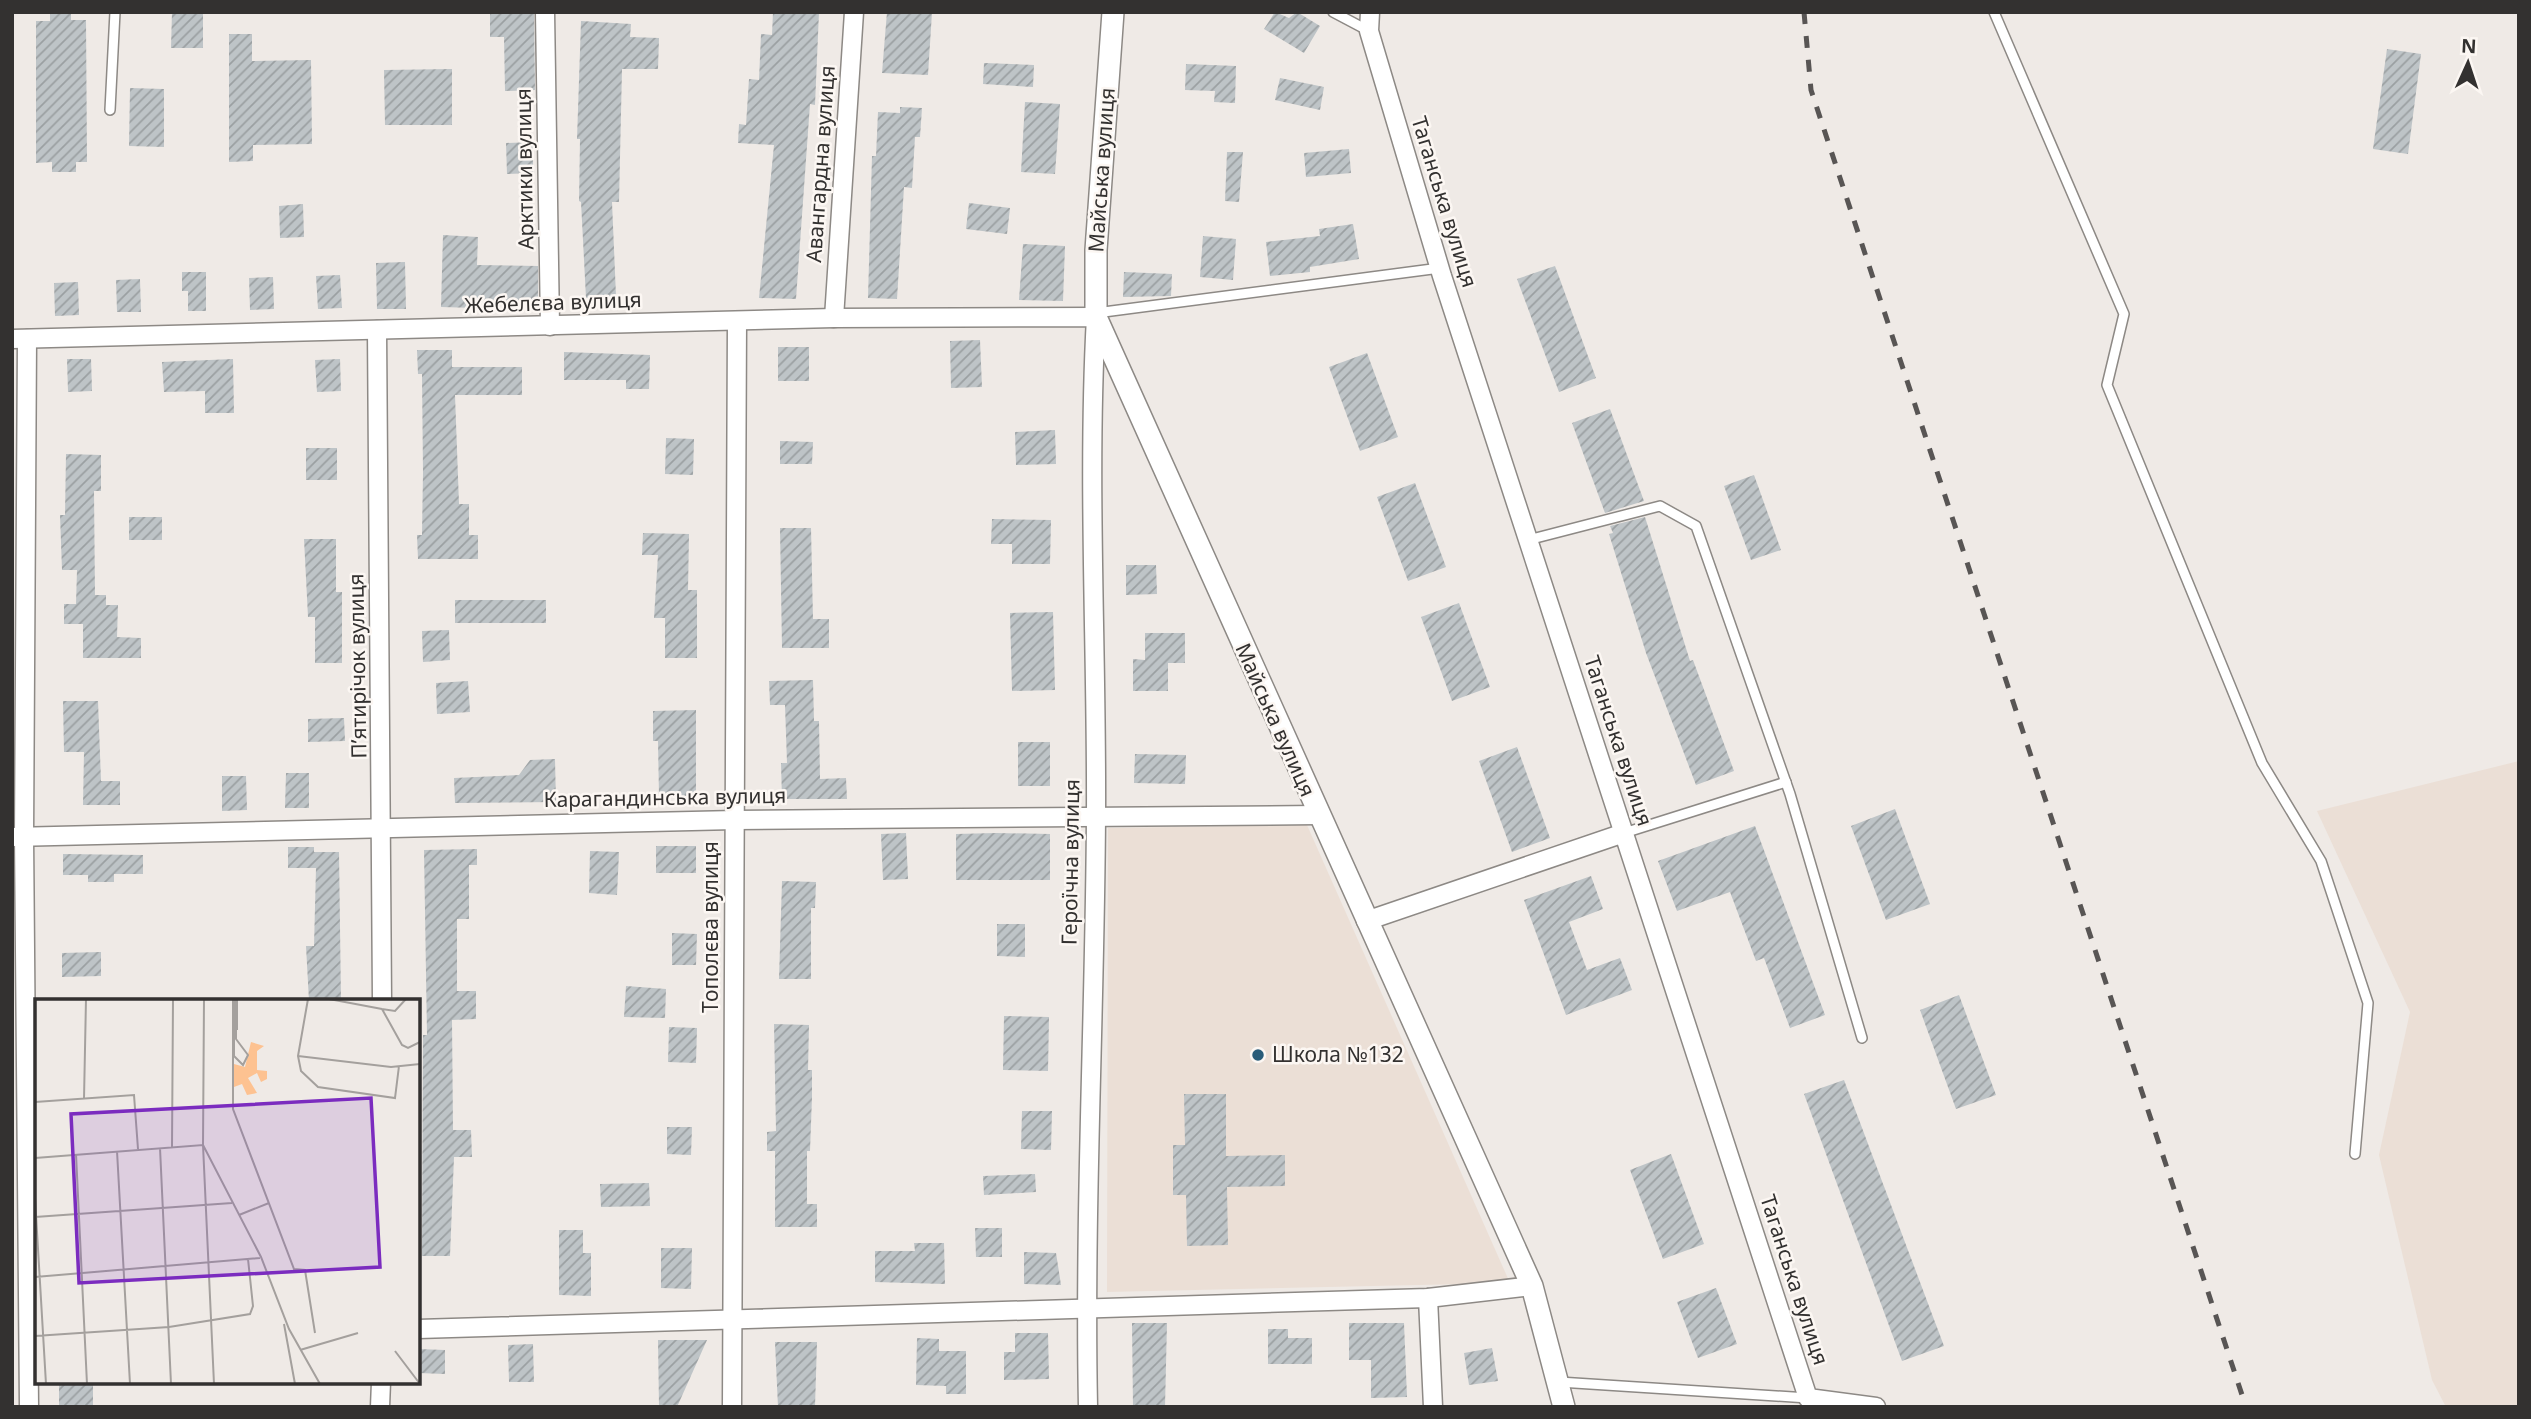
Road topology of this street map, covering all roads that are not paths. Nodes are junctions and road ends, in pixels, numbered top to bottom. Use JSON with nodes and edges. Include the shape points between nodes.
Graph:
{"nodes":[{"id":1,"x":116,"y":12,"type":"edge"},
{"id":2,"x":545,"y":12,"type":"edge"},
{"id":3,"x":853,"y":12,"type":"edge"},
{"id":4,"x":1113,"y":12,"type":"edge"},
{"id":5,"x":1333,"y":12,"type":"edge"},
{"id":6,"x":1370,"y":12,"type":"edge"},
{"id":7,"x":1994,"y":12,"type":"edge"},
{"id":8,"x":1369,"y":31,"type":"junction"},
{"id":9,"x":110,"y":110,"type":"dead end"},
{"id":10,"x":1440,"y":268,"type":"junction"},
{"id":11,"x":1096,"y":315,"type":"junction"},
{"id":12,"x":834,"y":318,"type":"junction"},
{"id":13,"x":737,"y":321,"type":"junction"},
{"id":14,"x":550,"y":326,"type":"junction"},
{"id":15,"x":377,"y":330,"type":"junction"},
{"id":16,"x":20,"y":339,"type":"edge"},
{"id":17,"x":1528,"y":540,"type":"junction"},
{"id":18,"x":1786,"y":782,"type":"junction"},
{"id":19,"x":1096,"y":815,"type":"junction"},
{"id":20,"x":1318,"y":815,"type":"junction"},
{"id":21,"x":735,"y":820,"type":"junction"},
{"id":22,"x":382,"y":827,"type":"junction"},
{"id":23,"x":1624,"y":834,"type":"junction"},
{"id":24,"x":18,"y":837,"type":"edge"},
{"id":25,"x":1366,"y":921,"type":"junction"},
{"id":26,"x":382,"y":999,"type":"edge"},
{"id":27,"x":1862,"y":1038,"type":"dead end"},
{"id":28,"x":2355,"y":1154,"type":"dead end"},
{"id":29,"x":1532,"y":1286,"type":"junction"},
{"id":30,"x":1428,"y":1298,"type":"junction"},
{"id":31,"x":1086,"y":1309,"type":"junction"},
{"id":32,"x":732,"y":1319,"type":"junction"},
{"id":33,"x":420,"y":1329,"type":"edge"},
{"id":34,"x":12,"y":1341,"type":"edge"},
{"id":35,"x":34,"y":1341,"type":"edge"},
{"id":36,"x":1556,"y":1381,"type":"junction"},
{"id":37,"x":381,"y":1384,"type":"edge"},
{"id":38,"x":1808,"y":1398,"type":"junction"},
{"id":39,"x":29,"y":1407,"type":"edge"},
{"id":40,"x":380,"y":1407,"type":"edge"},
{"id":41,"x":732,"y":1407,"type":"edge"},
{"id":42,"x":1088,"y":1407,"type":"edge"},
{"id":43,"x":1433,"y":1407,"type":"edge"},
{"id":44,"x":1564,"y":1407,"type":"edge"},
{"id":45,"x":1876,"y":1407,"type":"edge"}],
"edges":[{"from":1,"to":9,"type":"lane"},
{"from":2,"to":14,"type":"street","name":"Арктики вулиця"},
{"from":3,"to":12,"type":"street","name":"Авангардна вулиця"},
{"from":4,"to":11,"type":"street","name":"Майська вулиця","via":[[1096,250]]},
{"from":5,"to":8,"type":"lane"},
{"from":6,"to":8,"type":"street","name":"Таганська вулиця"},
{"from":7,"to":28,"type":"lane","via":[[2124,314],[2107,385],[2262,764],[2321,861],[2368,1003]]},
{"from":8,"to":10,"type":"street","name":"Таганська вулиця"},
{"from":10,"to":11,"type":"lane"},
{"from":10,"to":17,"type":"street","name":"Таганська вулиця"},
{"from":11,"to":12,"type":"street","name":"Жебелєва вулиця"},
{"from":11,"to":19,"type":"street","name":"Героїчна вулиця","via":[[1091,404]]},
{"from":11,"to":20,"type":"street","name":"Майська вулиця"},
{"from":12,"to":13,"type":"street","name":"Жебелєва вулиця"},
{"from":13,"to":14,"type":"street","name":"Жебелєва вулиця"},
{"from":13,"to":21,"type":"street","name":"Тополєва вулиця"},
{"from":14,"to":15,"type":"street","name":"Жебелєва вулиця"},
{"from":15,"to":16,"type":"street","name":"Жебелєва вулиця"},
{"from":15,"to":22,"type":"street","name":"П’ятирічок вулиця"},
{"from":16,"to":24,"type":"street"},
{"from":17,"to":18,"type":"lane","via":[[1660,506],[1696,526]]},
{"from":17,"to":23,"type":"street","name":"Таганська вулиця"},
{"from":18,"to":23,"type":"lane"},
{"from":18,"to":27,"type":"lane"},
{"from":19,"to":20,"type":"street","name":"Карагандинська вулиця"},
{"from":19,"to":21,"type":"street","name":"Карагандинська вулиця"},
{"from":19,"to":31,"type":"street","name":"Героїчна вулиця"},
{"from":20,"to":25,"type":"street","name":"Майська вулиця"},
{"from":21,"to":22,"type":"street","name":"Карагандинська вулиця"},
{"from":21,"to":32,"type":"street","name":"Тополєва вулиця"},
{"from":22,"to":24,"type":"street","name":"Карагандинська вулиця"},
{"from":22,"to":26,"type":"street","name":"П’ятирічок вулиця"},
{"from":23,"to":25,"type":"street"},
{"from":23,"to":38,"type":"street","name":"Таганська вулиця"},
{"from":24,"to":35,"type":"street"},
{"from":25,"to":29,"type":"street","name":"Майська вулиця"},
{"from":29,"to":30,"type":"street"},
{"from":29,"to":36,"type":"street","name":"Майська вулиця"},
{"from":30,"to":31,"type":"street"},
{"from":30,"to":43,"type":"street"},
{"from":31,"to":32,"type":"street"},
{"from":31,"to":42,"type":"street","name":"Героїчна вулиця"},
{"from":32,"to":33,"type":"street"},
{"from":32,"to":41,"type":"street","name":"Тополєва вулиця"},
{"from":34,"to":35,"type":"street"},
{"from":35,"to":39,"type":"street"},
{"from":36,"to":38,"type":"lane"},
{"from":36,"to":44,"type":"street","name":"Майська вулиця"},
{"from":37,"to":40,"type":"street"},
{"from":38,"to":45,"type":"street","name":"Таганська вулиця"}]}
